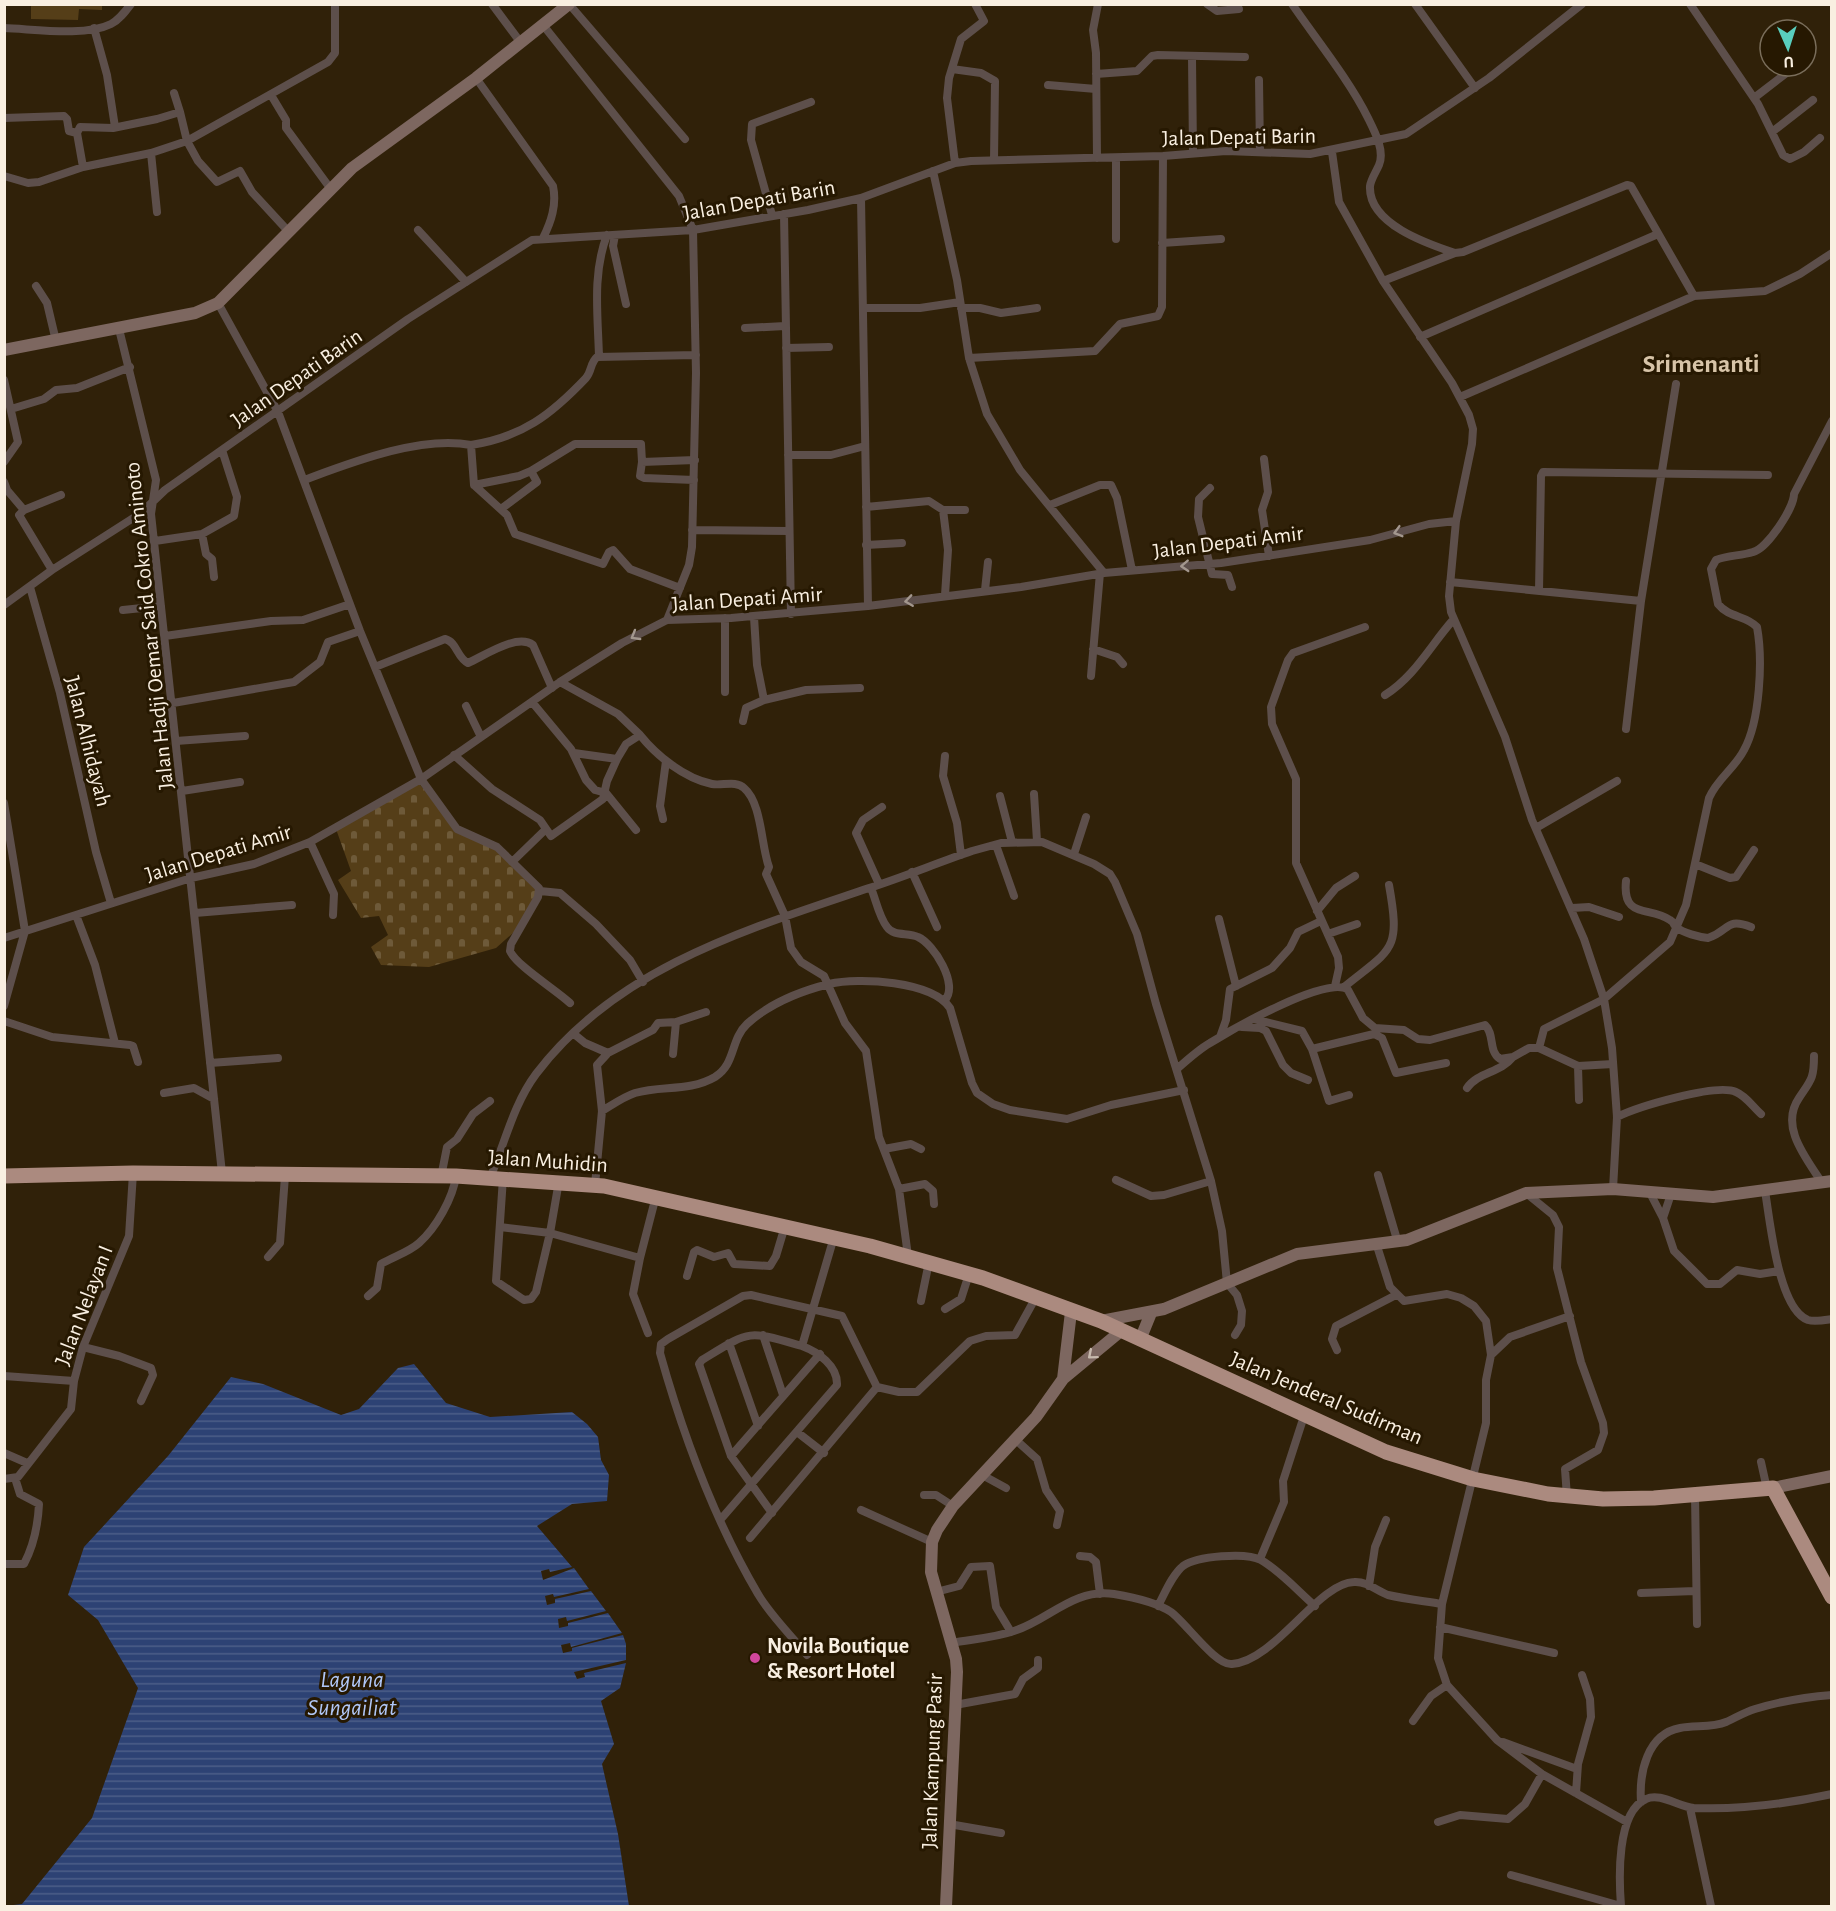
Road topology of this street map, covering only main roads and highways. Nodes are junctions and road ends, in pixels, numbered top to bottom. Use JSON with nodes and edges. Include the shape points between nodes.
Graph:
{"nodes":[{"id":1,"x":569,"y":4,"type":"edge"},
{"id":2,"x":4,"y":350,"type":"edge"},
{"id":3,"x":4,"y":1176,"type":"edge"},
{"id":4,"x":1827,"y":1182,"type":"edge"},
{"id":5,"x":1071,"y":1312,"type":"junction"},
{"id":6,"x":1151,"y":1313,"type":"junction"},
{"id":7,"x":1101,"y":1322,"type":"junction"},
{"id":8,"x":1121,"y":1331,"type":"junction"},
{"id":9,"x":1140,"y":1340,"type":"junction"},
{"id":10,"x":1062,"y":1379,"type":"junction"},
{"id":11,"x":1832,"y":1476,"type":"edge"},
{"id":12,"x":1770,"y":1488,"type":"junction"},
{"id":13,"x":1832,"y":1597,"type":"edge"},
{"id":14,"x":946,"y":1906,"type":"edge"}],
"edges":[{"from":1,"to":2,"type":"main road","via":[[476,78],[351,168],[218,303],[195,313]]},
{"from":3,"to":5,"type":"highway","name":"Jalan Muhidin","via":[[492,1176],[595,1185],[656,1195],[908,1256]]},
{"from":4,"to":6,"type":"main road","via":[[1713,1197],[1613,1190],[1526,1193],[1398,1243],[1298,1254]]},
{"from":5,"to":7,"type":"highway","name":"Jalan Jenderal Sudirman"},
{"from":5,"to":10,"type":"main road","name":"Jalan Kampung Pasir"},
{"from":6,"to":7,"type":"main road"},
{"from":6,"to":9,"type":"main road"},
{"from":7,"to":8,"type":"highway","name":"Jalan Jenderal Sudirman"},
{"from":8,"to":9,"type":"highway","name":"Jalan Jenderal Sudirman"},
{"from":8,"to":10,"type":"main road","name":"Jalan Kampung Pasir","one_way":true},
{"from":9,"to":12,"type":"highway","name":"Jalan Jenderal Sudirman","via":[[1386,1452],[1473,1479],[1568,1497],[1603,1499]]},
{"from":10,"to":14,"type":"main road","name":"Jalan Kampung Pasir","via":[[1016,1440],[953,1506],[932,1542],[931,1572],[957,1672]]},
{"from":11,"to":12,"type":"main road"},
{"from":12,"to":13,"type":"highway"}]}
